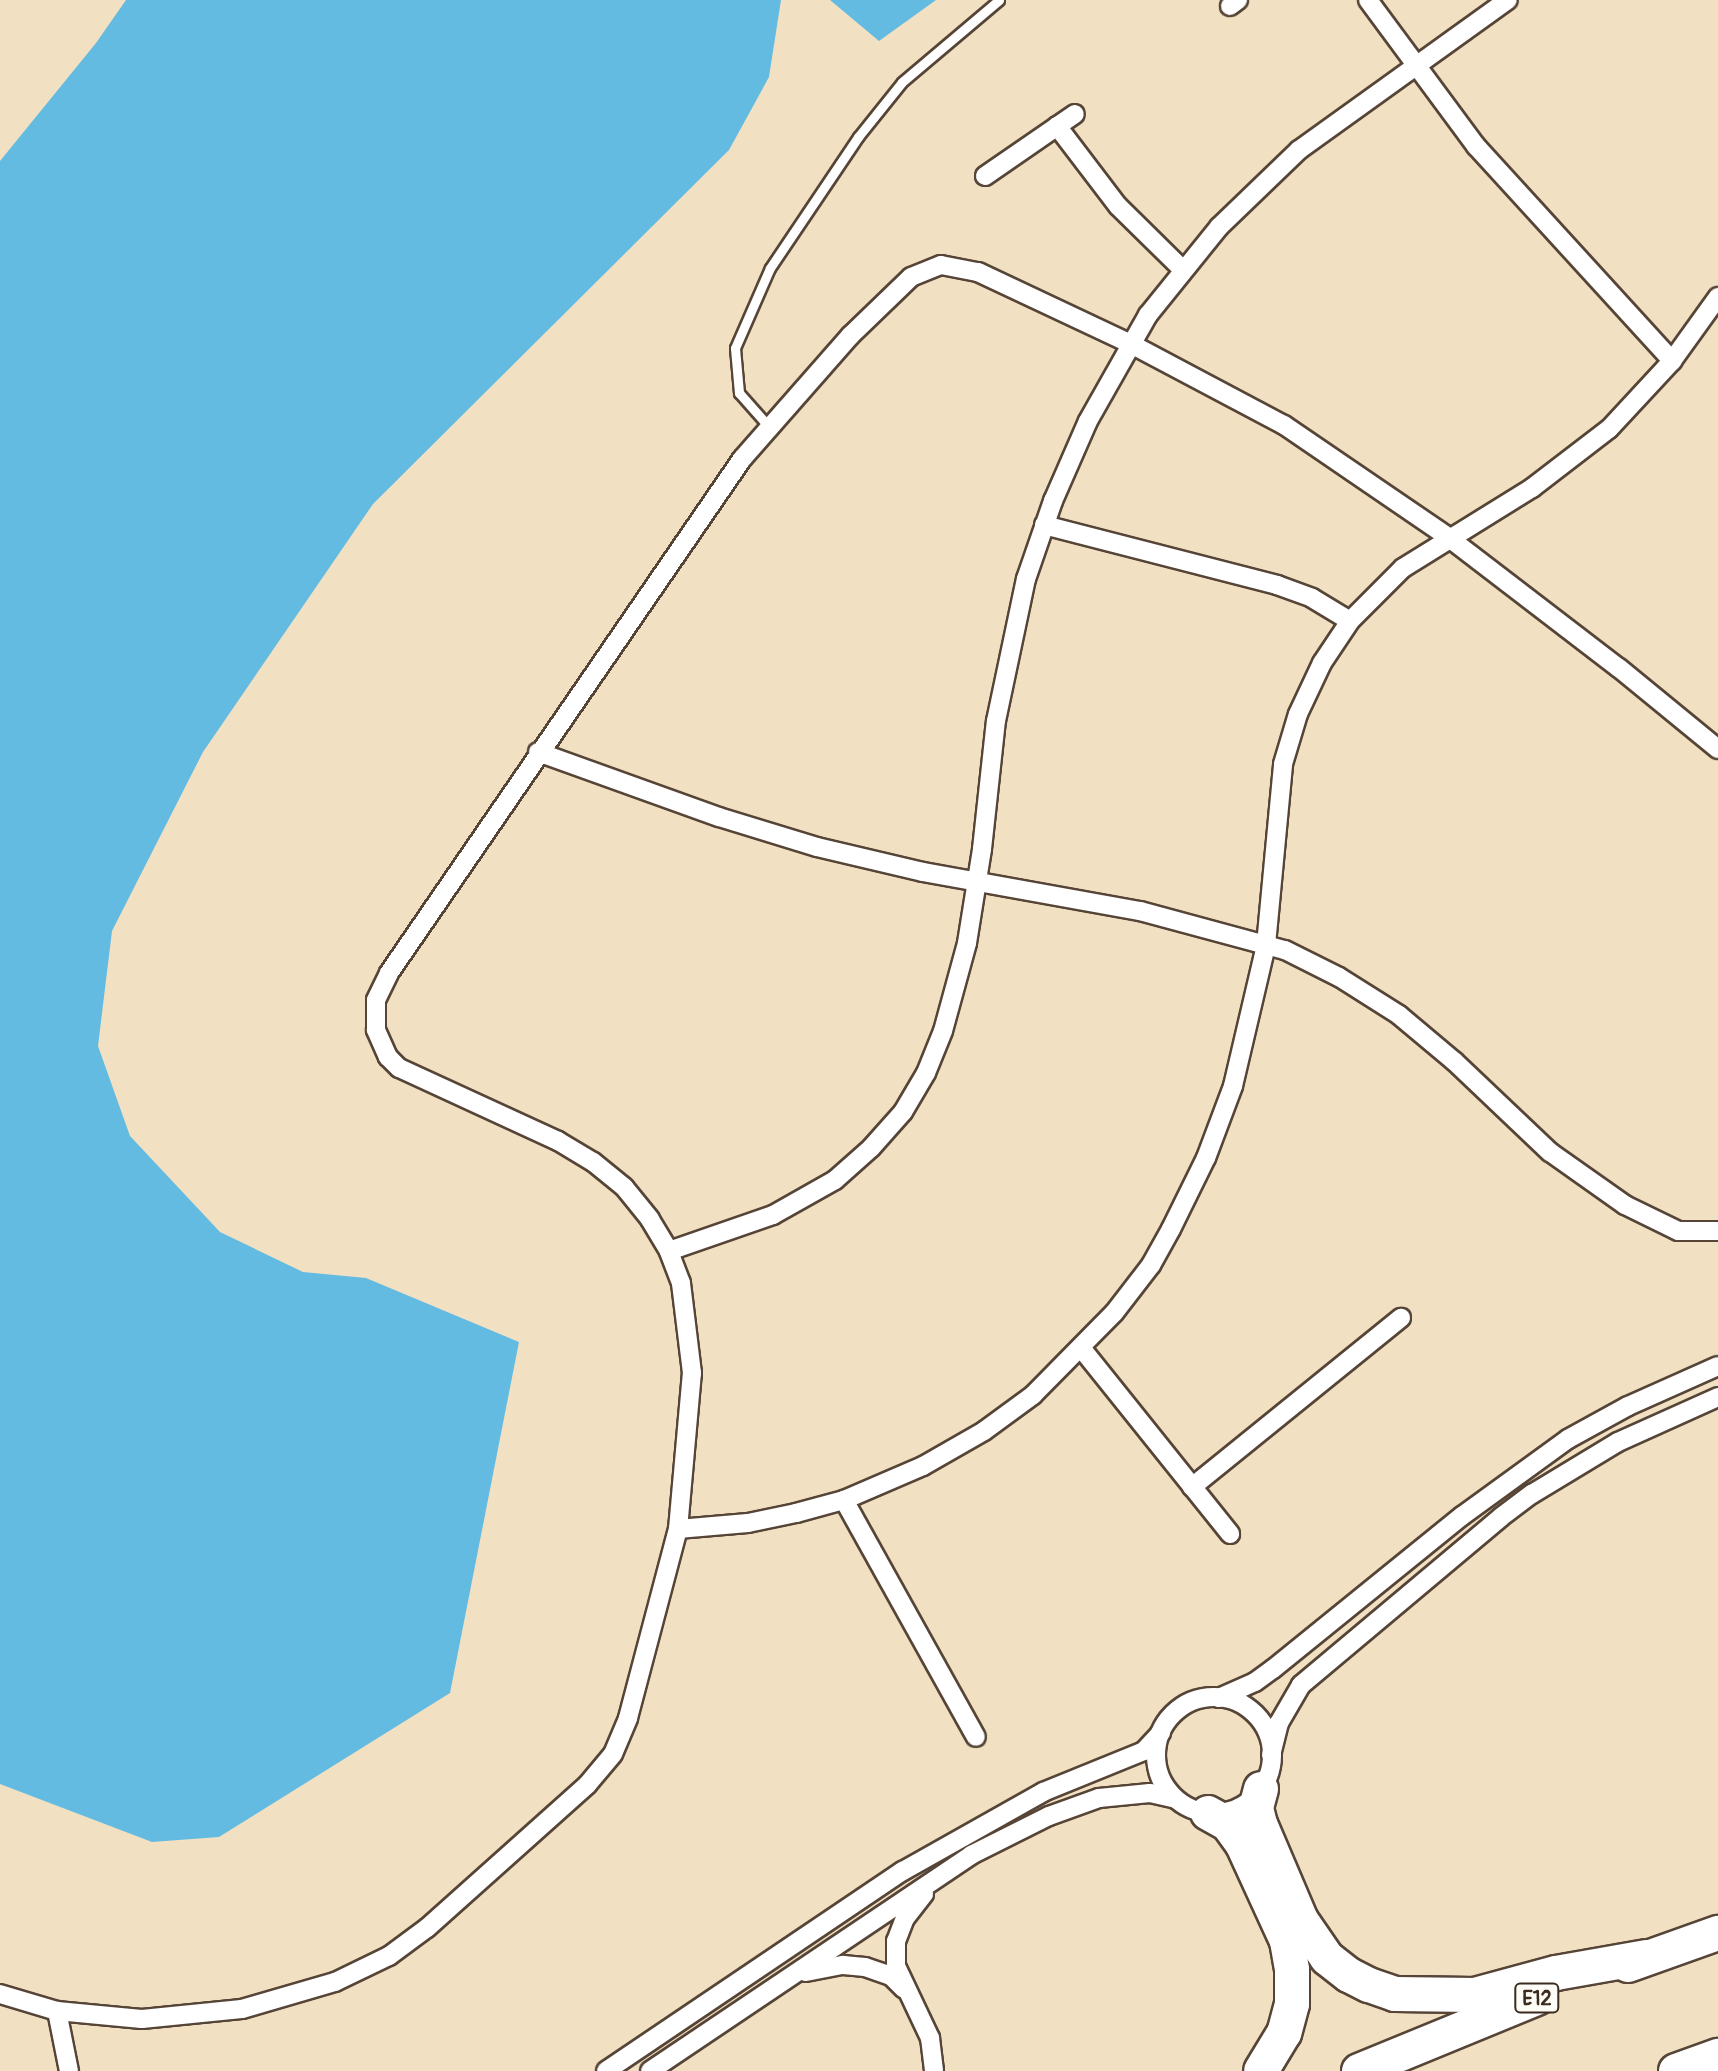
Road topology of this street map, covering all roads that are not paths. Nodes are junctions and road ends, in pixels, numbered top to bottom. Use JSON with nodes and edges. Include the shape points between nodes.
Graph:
{"nodes":[{"id":1,"x":999,"y":0,"type":"edge"},
{"id":2,"x":1368,"y":0,"type":"edge"},
{"id":3,"x":1508,"y":0,"type":"edge"},
{"id":4,"x":1416,"y":66,"type":"junction"},
{"id":5,"x":1075,"y":114,"type":"dead end"},
{"id":6,"x":1057,"y":126,"type":"junction"},
{"id":7,"x":985,"y":176,"type":"dead end"},
{"id":8,"x":1182,"y":269,"type":"junction"},
{"id":9,"x":1718,"y":297,"type":"edge"},
{"id":10,"x":1129,"y":343,"type":"junction"},
{"id":11,"x":1672,"y":361,"type":"junction"},
{"id":12,"x":771,"y":429,"type":"junction"},
{"id":13,"x":1044,"y":525,"type":"junction"},
{"id":14,"x":1448,"y":537,"type":"junction"},
{"id":15,"x":1350,"y":621,"type":"junction"},
{"id":16,"x":1718,"y":749,"type":"edge"},
{"id":17,"x":538,"y":752,"type":"junction"},
{"id":18,"x":977,"y":881,"type":"junction"},
{"id":19,"x":1266,"y":945,"type":"junction"},
{"id":20,"x":1718,"y":1231,"type":"edge"},
{"id":21,"x":669,"y":1251,"type":"junction"},
{"id":22,"x":1401,"y":1318,"type":"dead end"},
{"id":23,"x":1082,"y":1349,"type":"junction"},
{"id":24,"x":1718,"y":1366,"type":"edge"},
{"id":25,"x":1718,"y":1397,"type":"edge"},
{"id":26,"x":1192,"y":1487,"type":"junction"},
{"id":27,"x":844,"y":1500,"type":"junction"},
{"id":28,"x":678,"y":1529,"type":"junction"},
{"id":29,"x":1230,"y":1534,"type":"dead end"},
{"id":30,"x":1219,"y":1698,"type":"junction"},
{"id":31,"x":1161,"y":1733,"type":"junction"},
{"id":32,"x":976,"y":1737,"type":"dead end"},
{"id":33,"x":1271,"y":1755,"type":"junction"},
{"id":34,"x":1261,"y":1789,"type":"junction"},
{"id":35,"x":1175,"y":1799,"type":"junction"},
{"id":36,"x":1208,"y":1813,"type":"junction"},
{"id":37,"x":935,"y":1880,"type":"junction"},
{"id":38,"x":1718,"y":1933,"type":"edge"},
{"id":39,"x":1647,"y":1957,"type":"junction"},
{"id":40,"x":796,"y":1974,"type":"junction"},
{"id":41,"x":0,"y":1994,"type":"edge"},
{"id":42,"x":911,"y":1997,"type":"junction"},
{"id":43,"x":57,"y":2011,"type":"junction"},
{"id":44,"x":1718,"y":2056,"type":"edge"},
{"id":45,"x":69,"y":2071,"type":"edge"},
{"id":46,"x":606,"y":2071,"type":"edge"},
{"id":47,"x":650,"y":2071,"type":"edge"},
{"id":48,"x":934,"y":2071,"type":"edge"},
{"id":49,"x":1261,"y":2071,"type":"edge"},
{"id":50,"x":1359,"y":2071,"type":"edge"},
{"id":51,"x":1676,"y":2071,"type":"edge"}],
"edges":[{"from":1,"to":12,"type":"lane","via":[[902,82],[858,137],[770,268],[735,348],[739,393]]},
{"from":2,"to":4,"type":"street"},
{"from":3,"to":4,"type":"street"},
{"from":4,"to":8,"type":"street","via":[[1299,150]]},
{"from":4,"to":11,"type":"street","via":[[1476,146]]},
{"from":5,"to":6,"type":"street"},
{"from":6,"to":7,"type":"street"},
{"from":6,"to":8,"type":"street","via":[[1118,206]]},
{"from":8,"to":10,"type":"street"},
{"from":9,"to":11,"type":"street"},
{"from":10,"to":12,"type":"street","via":[[978,272],[931,266],[890,294]]},
{"from":10,"to":13,"type":"street","via":[[1088,421]]},
{"from":10,"to":14,"type":"street","via":[[1284,425]]},
{"from":11,"to":14,"type":"street","via":[[1586,450]]},
{"from":12,"to":17,"type":"street","via":[[705,509]]},
{"from":13,"to":15,"type":"street","via":[[1277,585]]},
{"from":13,"to":18,"type":"street","via":[[1008,653]]},
{"from":14,"to":15,"type":"street","via":[[1393,577]]},
{"from":14,"to":16,"type":"street"},
{"from":15,"to":19,"type":"street","via":[[1322,663],[1290,739]]},
{"from":17,"to":18,"type":"street","via":[[768,833]]},
{"from":17,"to":21,"type":"street","via":[[389,973],[376,1000],[376,1030],[388,1057],[411,1077],[558,1141],[593,1162],[638,1203]]},
{"from":18,"to":19,"type":"street","via":[[1140,911]]},
{"from":18,"to":21,"type":"street","via":[[943,1031],[903,1112],[854,1165],[815,1193],[748,1226]]},
{"from":19,"to":20,"type":"street","via":[[1339,977],[1399,1015],[1550,1152],[1625,1205],[1678,1231]]},
{"from":19,"to":23,"type":"street","via":[[1233,1086],[1201,1169],[1151,1265]]},
{"from":21,"to":28,"type":"street","via":[[685,1301],[692,1373]]},
{"from":22,"to":26,"type":"street"},
{"from":23,"to":26,"type":"street"},
{"from":23,"to":27,"type":"street","via":[[984,1431],[923,1466]]},
{"from":24,"to":30,"type":"street","via":[[1568,1439],[1462,1516],[1273,1669]]},
{"from":25,"to":33,"type":"street","via":[[1618,1442],[1501,1517],[1301,1685],[1279,1723]]},
{"from":26,"to":29,"type":"street"},
{"from":27,"to":28,"type":"street","via":[[759,1521]]},
{"from":27,"to":32,"type":"street"},
{"from":28,"to":43,"type":"street","via":[[628,1718],[613,1754],[587,1785],[409,1943],[335,1982],[242,2009],[142,2019]]},
{"from":30,"to":31,"type":"street","via":[[1184,1706]]},
{"from":30,"to":33,"type":"street","via":[[1242,1705],[1260,1721]]},
{"from":31,"to":35,"type":"street","via":[[1157,1768]]},
{"from":31,"to":46,"type":"street","via":[[1144,1751],[1043,1792],[916,1863]]},
{"from":33,"to":34,"type":"street"},
{"from":34,"to":36,"type":"street","via":[[1232,1810]]},
{"from":34,"to":39,"type":"highway","via":[[1256,1808],[1266,1841],[1311,1937],[1349,1975],[1369,1985],[1395,1994],[1475,1995],[1556,1973]]},
{"from":35,"to":36,"type":"street"},
{"from":35,"to":37,"type":"street","via":[[1150,1793],[1099,1798],[971,1855]]},
{"from":36,"to":49,"type":"highway","via":[[1228,1824],[1242,1843],[1287,1941],[1292,2004],[1284,2033]]},
{"from":37,"to":40,"type":"street"},
{"from":37,"to":42,"type":"street","via":[[905,1918],[896,1941],[896,1966]]},
{"from":38,"to":39,"type":"highway","number":"E12"},
{"from":39,"to":50,"type":"highway","number":"E12"},
{"from":40,"to":42,"type":"street","via":[[843,1965],[865,1967],[891,1976]]},
{"from":40,"to":47,"type":"street"},
{"from":41,"to":43,"type":"street"},
{"from":42,"to":48,"type":"street","via":[[930,2038]]},
{"from":43,"to":45,"type":"street"},
{"from":44,"to":51,"type":"highway"}]}
